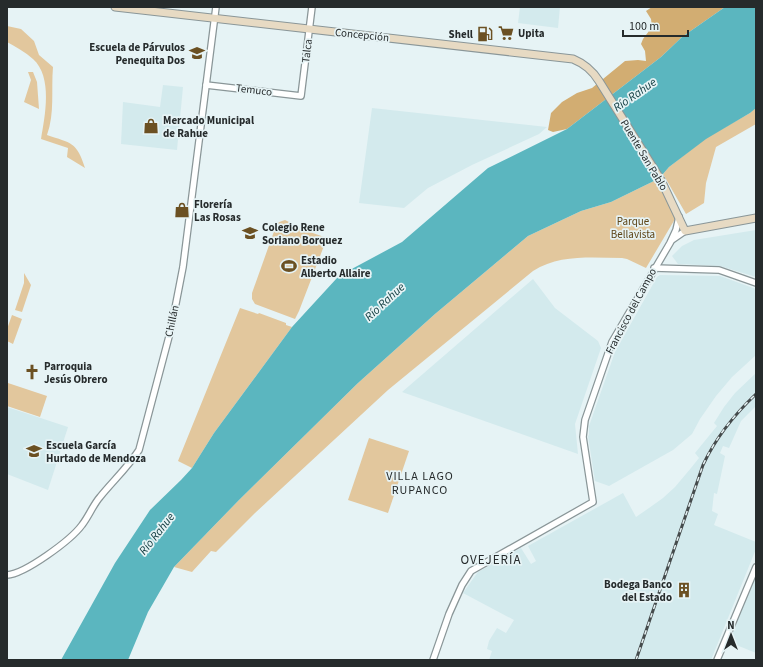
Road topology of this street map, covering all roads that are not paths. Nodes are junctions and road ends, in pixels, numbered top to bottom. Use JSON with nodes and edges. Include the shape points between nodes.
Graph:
{"nodes":[{"id":1,"x":115,"y":7,"type":"edge"},
{"id":2,"x":216,"y":7,"type":"edge"},
{"id":3,"x":312,"y":7,"type":"edge"},
{"id":4,"x":214,"y":18,"type":"junction"},
{"id":5,"x":309,"y":29,"type":"junction"},
{"id":6,"x":600,"y":81,"type":"joint"},
{"id":7,"x":206,"y":85,"type":"junction"},
{"id":8,"x":301,"y":96,"type":"joint"},
{"id":9,"x":679,"y":217,"type":"junction"},
{"id":10,"x":756,"y":218,"type":"edge"},
{"id":11,"x":685,"y":231,"type":"junction"},
{"id":12,"x":670,"y":243,"type":"junction"},
{"id":13,"x":654,"y":268,"type":"junction"},
{"id":14,"x":756,"y":283,"type":"edge"},
{"id":15,"x":756,"y":567,"type":"edge"},
{"id":16,"x":8,"y":575,"type":"edge"},
{"id":17,"x":433,"y":660,"type":"edge"},
{"id":18,"x":717,"y":660,"type":"edge"}],
"edges":[{"from":1,"to":4,"type":"main road","name":"Concepción"},
{"from":2,"to":4,"type":"street","name":"Chillán"},
{"from":3,"to":5,"type":"street","name":"Talca"},
{"from":4,"to":5,"type":"main road","name":"Concepción"},
{"from":4,"to":7,"type":"street","name":"Chillán"},
{"from":5,"to":6,"type":"main road","name":"Concepción","via":[[573,59],[584,64]]},
{"from":5,"to":8,"type":"street","name":"Talca"},
{"from":6,"to":9,"type":"main road","name":"Puente San Pablo","via":[[661,180]]},
{"from":7,"to":8,"type":"street","name":"Temuco"},
{"from":7,"to":16,"type":"street","name":"Chillán","via":[[183,267],[171,329],[138,450],[73,535],[27,568]]},
{"from":9,"to":11,"type":"main road","name":"Puente San Pablo"},
{"from":9,"to":12,"type":"street","name":"Francisco del Campo"},
{"from":10,"to":11,"type":"main road"},
{"from":11,"to":12,"type":"street"},
{"from":12,"to":13,"type":"street","name":"Francisco del Campo"},
{"from":13,"to":14,"type":"street","via":[[719,270]]},
{"from":13,"to":17,"type":"street","name":"Francisco del Campo","via":[[612,342],[583,425],[593,502],[471,571],[449,614]]},
{"from":15,"to":18,"type":"street"}]}
